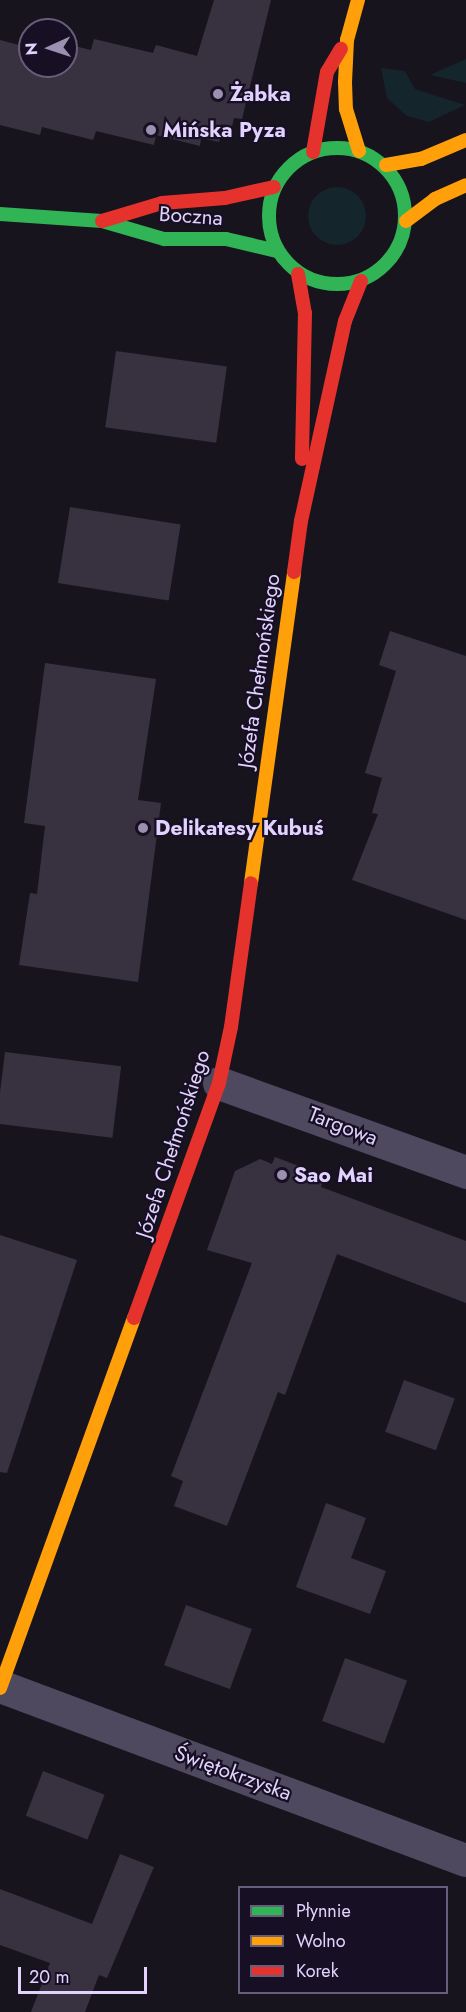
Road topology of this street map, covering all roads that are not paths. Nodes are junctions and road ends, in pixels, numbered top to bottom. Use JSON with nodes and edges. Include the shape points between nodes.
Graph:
{"nodes":[{"id":1,"x":358,"y":0,"type":"edge"},
{"id":2,"x":347,"y":40,"type":"junction"},
{"id":3,"x":466,"y":140,"type":"edge"},
{"id":4,"x":359,"y":151,"type":"junction"},
{"id":5,"x":313,"y":152,"type":"junction"},
{"id":6,"x":386,"y":165,"type":"junction"},
{"id":7,"x":466,"y":185,"type":"edge"},
{"id":8,"x":274,"y":188,"type":"junction"},
{"id":9,"x":0,"y":214,"type":"edge"},
{"id":10,"x":102,"y":221,"type":"junction"},
{"id":11,"x":406,"y":221,"type":"junction"},
{"id":12,"x":277,"y":251,"type":"junction"},
{"id":13,"x":298,"y":274,"type":"junction"},
{"id":14,"x":361,"y":280,"type":"junction"},
{"id":15,"x":301,"y":521,"type":"junction"},
{"id":16,"x":219,"y":1083,"type":"junction"},
{"id":17,"x":466,"y":1172,"type":"edge"},
{"id":18,"x":0,"y":1687,"type":"edge"},
{"id":19,"x":466,"y":1860,"type":"edge"}],
"edges":[{"from":1,"to":2,"type":"street"},
{"from":2,"to":4,"type":"street","via":[[346,109]]},
{"from":2,"to":5,"type":"street","via":[[327,72]]},
{"from":3,"to":6,"type":"street","via":[[421,159]]},
{"from":4,"to":5,"type":"street","via":[[334,147]]},
{"from":4,"to":6,"type":"street"},
{"from":5,"to":8,"type":"street","via":[[296,162]]},
{"from":6,"to":11,"type":"street","via":[[399,182],[406,201]]},
{"from":7,"to":11,"type":"street","via":[[435,199]]},
{"from":8,"to":10,"type":"street","name":"Boczna","via":[[225,198],[162,203]]},
{"from":8,"to":12,"type":"street","via":[[269,229]]},
{"from":9,"to":10,"type":"street","name":"Boczna"},
{"from":10,"to":12,"type":"street","name":"Boczna","via":[[164,239],[226,239]]},
{"from":11,"to":14,"type":"street","via":[[393,252],[380,269]]},
{"from":12,"to":13,"type":"street"},
{"from":13,"to":14,"type":"street","via":[[317,284],[339,286]]},
{"from":13,"to":15,"type":"street","name":"Józefa Chełmońskiego","via":[[304,313]]},
{"from":14,"to":15,"type":"street","name":"Józefa Chełmońskiego","via":[[345,321]]},
{"from":15,"to":16,"type":"street","name":"Józefa Chełmońskiego","via":[[231,1027]]},
{"from":16,"to":17,"type":"street","name":"Targowa"},
{"from":16,"to":18,"type":"street","name":"Józefa Chełmońskiego"},
{"from":18,"to":19,"type":"street","name":"Świętokrzyska"}]}
